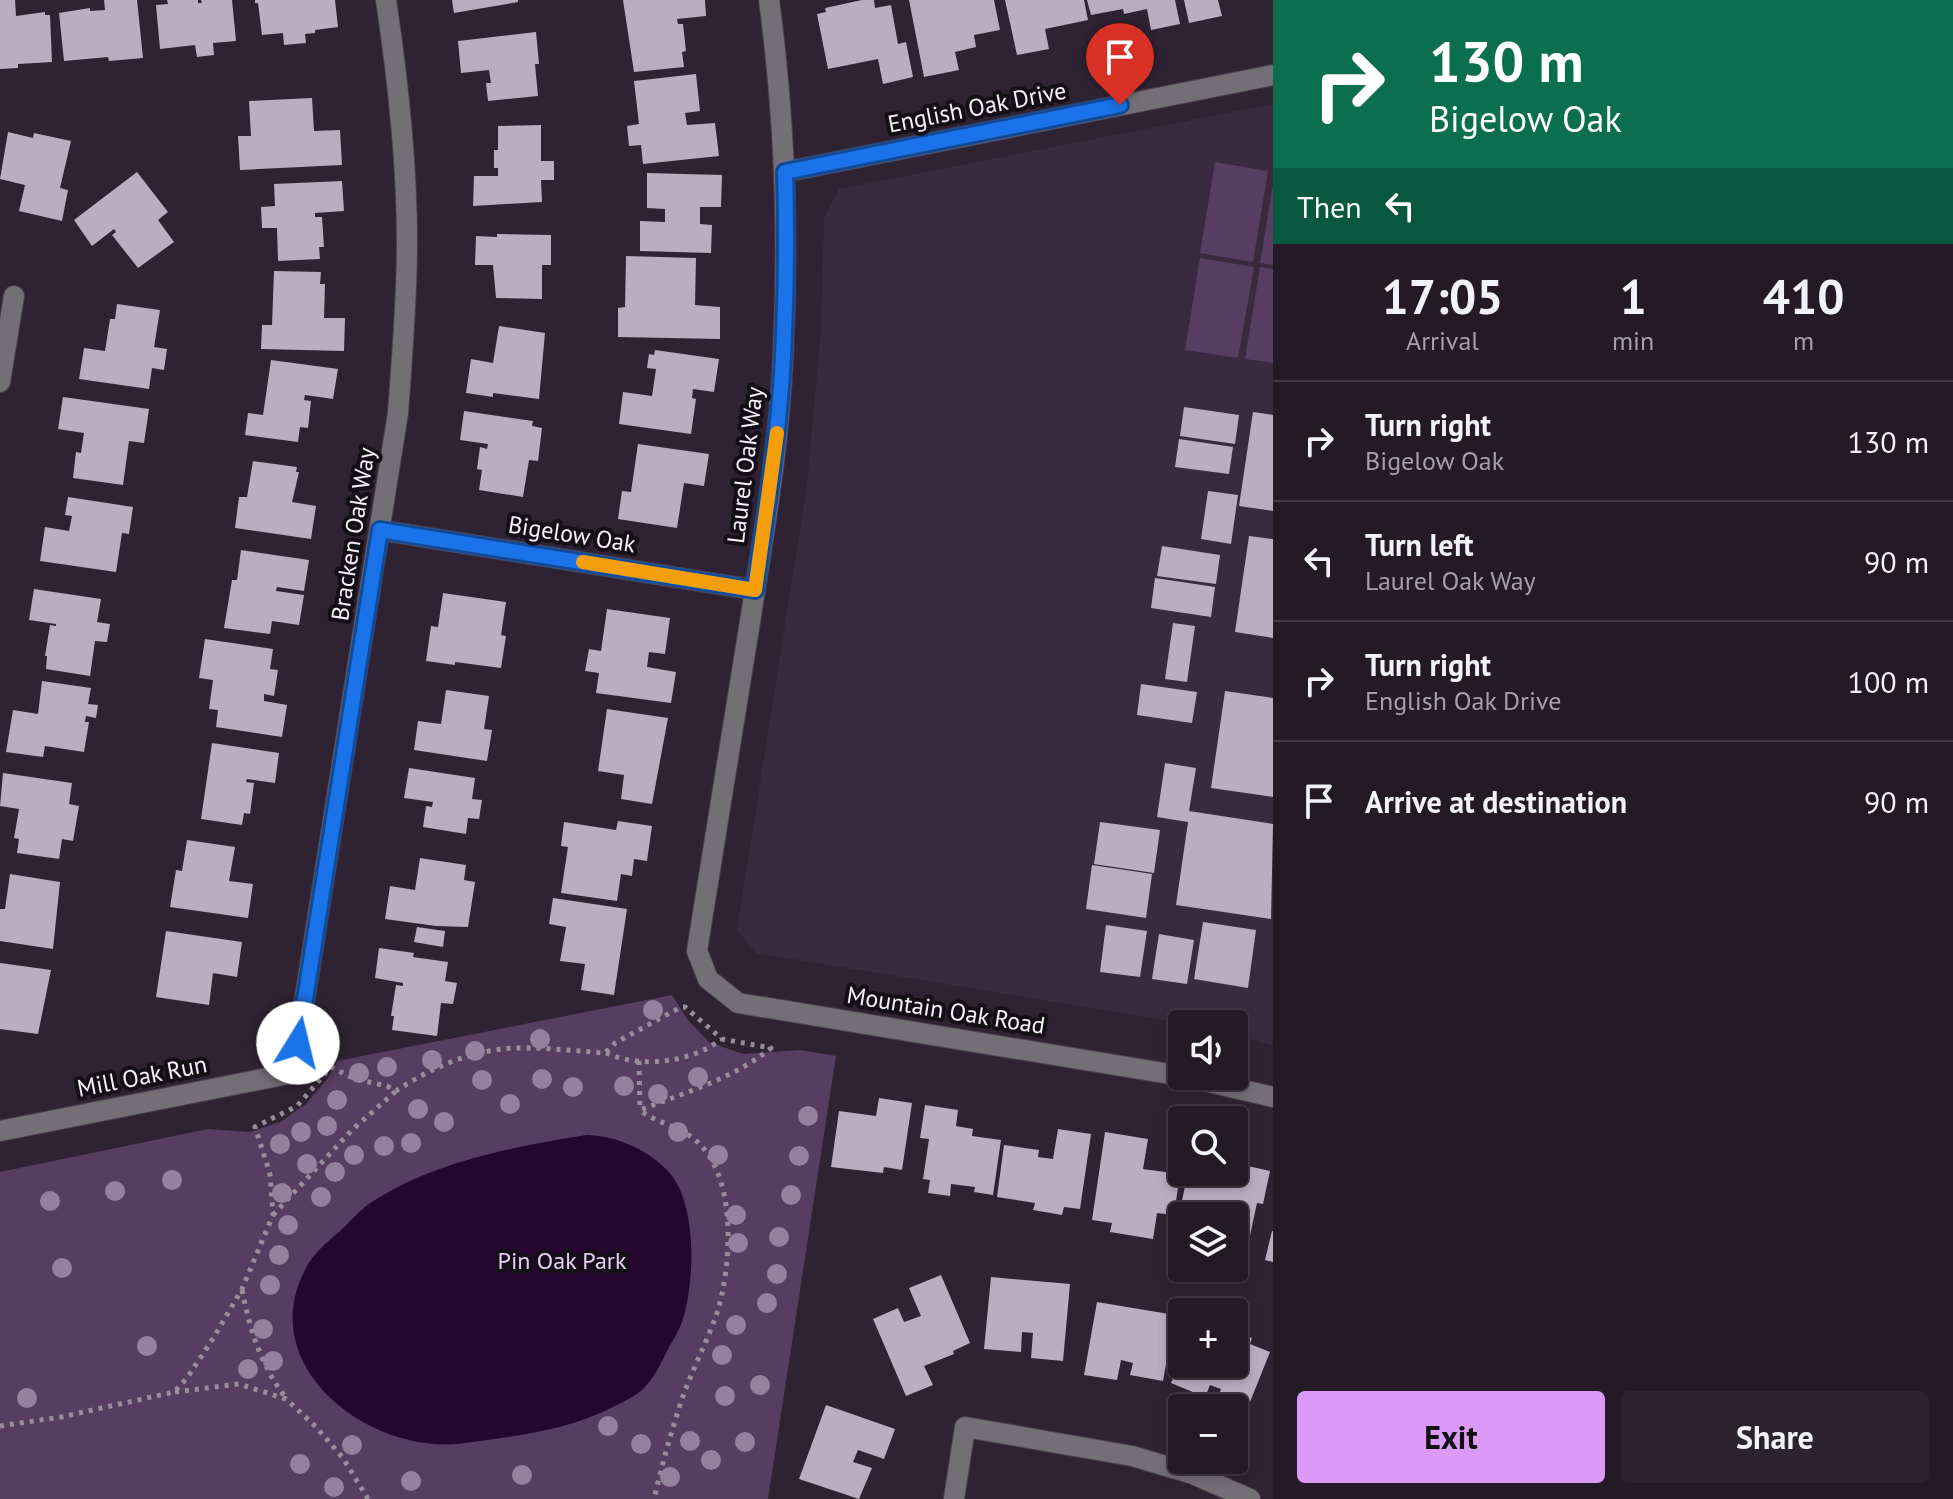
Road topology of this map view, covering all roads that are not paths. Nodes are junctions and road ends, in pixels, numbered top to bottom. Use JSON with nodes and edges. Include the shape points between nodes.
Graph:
{"nodes":[{"id":1,"x":386,"y":0,"type":"edge"},
{"id":2,"x":769,"y":0,"type":"edge"},
{"id":3,"x":1273,"y":75,"type":"edge"},
{"id":4,"x":785,"y":172,"type":"junction"},
{"id":5,"x":14,"y":296,"type":"dead end"},
{"id":6,"x":0,"y":382,"type":"edge"},
{"id":7,"x":380,"y":530,"type":"junction"},
{"id":8,"x":755,"y":590,"type":"junction"},
{"id":9,"x":708,"y":979,"type":"joint"},
{"id":10,"x":293,"y":1073,"type":"joint"},
{"id":11,"x":1168,"y":1074,"type":"edge"},
{"id":12,"x":1243,"y":1090,"type":"edge"},
{"id":13,"x":1273,"y":1097,"type":"edge"},
{"id":14,"x":0,"y":1131,"type":"edge"},
{"id":15,"x":954,"y":1499,"type":"edge"},
{"id":16,"x":1250,"y":1499,"type":"edge"}],
"edges":[{"from":1,"to":7,"type":"street","name":"Bracken Oak Way","via":[[404,154],[407,242],[398,413]]},
{"from":2,"to":4,"type":"street","name":"Laurel Oak Way"},
{"from":3,"to":4,"type":"street","name":"English Oak Drive"},
{"from":4,"to":8,"type":"street","name":"Laurel Oak Way","via":[[783,359]]},
{"from":5,"to":6,"type":"street"},
{"from":7,"to":8,"type":"street","name":"Bigelow Oak"},
{"from":7,"to":10,"type":"street","name":"Bracken Oak Way"},
{"from":8,"to":9,"type":"street","name":"Laurel Oak Way","via":[[697,951]]},
{"from":9,"to":11,"type":"street","name":"Mountain Oak Road","via":[[738,1003]]},
{"from":10,"to":14,"type":"street","name":"Mill Oak Run"},
{"from":12,"to":13,"type":"street","name":"Mountain Oak Road"},
{"from":15,"to":16,"type":"street","via":[[965,1427],[1132,1456]]}]}
